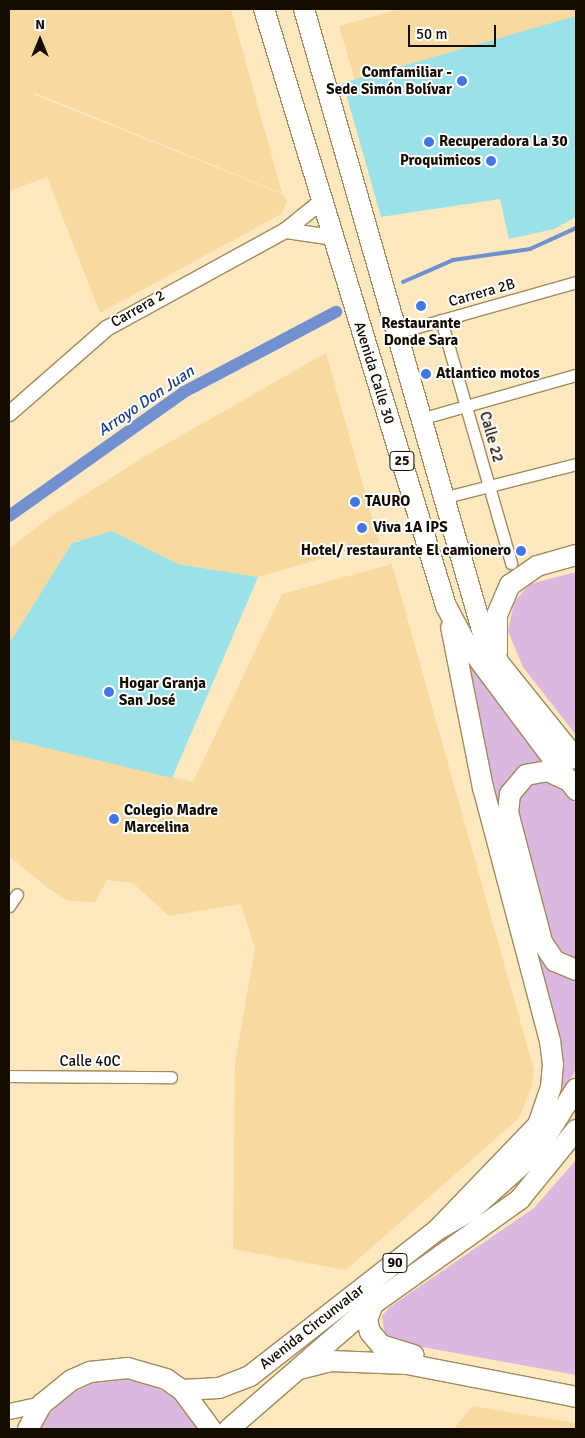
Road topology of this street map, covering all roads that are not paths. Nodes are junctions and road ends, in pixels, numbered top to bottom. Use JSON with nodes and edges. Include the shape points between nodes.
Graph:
{"nodes":[{"id":1,"x":264,"y":9,"type":"edge"},
{"id":2,"x":304,"y":9,"type":"edge"},
{"id":3,"x":321,"y":201,"type":"junction"},
{"id":4,"x":285,"y":230,"type":"junction"},
{"id":5,"x":332,"y":236,"type":"junction"},
{"id":6,"x":576,"y":282,"type":"edge"},
{"id":7,"x":441,"y":320,"type":"junction"},
{"id":8,"x":396,"y":333,"type":"junction"},
{"id":9,"x":576,"y":375,"type":"edge"},
{"id":10,"x":466,"y":406,"type":"junction"},
{"id":11,"x":9,"y":413,"type":"edge"},
{"id":12,"x":420,"y":420,"type":"junction"},
{"id":13,"x":576,"y":464,"type":"edge"},
{"id":14,"x":489,"y":486,"type":"junction"},
{"id":15,"x":442,"y":498,"type":"junction"},
{"id":16,"x":576,"y":555,"type":"edge"},
{"id":17,"x":510,"y":563,"type":"dead end"},
{"id":18,"x":446,"y":606,"type":"junction"},
{"id":19,"x":498,"y":662,"type":"junction"},
{"id":20,"x":576,"y":759,"type":"edge"},
{"id":21,"x":572,"y":786,"type":"edge"},
{"id":22,"x":17,"y":894,"type":"dead end"},
{"id":23,"x":9,"y":906,"type":"edge"},
{"id":24,"x":576,"y":970,"type":"edge"},
{"id":25,"x":9,"y":1076,"type":"edge"},
{"id":26,"x":171,"y":1077,"type":"dead end"},
{"id":27,"x":576,"y":1090,"type":"edge"},
{"id":28,"x":576,"y":1130,"type":"edge"},
{"id":29,"x":437,"y":1230,"type":"junction"},
{"id":30,"x":373,"y":1304,"type":"junction"},
{"id":31,"x":294,"y":1370,"type":"junction"},
{"id":32,"x":576,"y":1384,"type":"edge"},
{"id":33,"x":182,"y":1390,"type":"junction"},
{"id":34,"x":576,"y":1397,"type":"edge"},
{"id":35,"x":42,"y":1404,"type":"junction"},
{"id":36,"x":9,"y":1411,"type":"edge"},
{"id":37,"x":28,"y":1429,"type":"edge"},
{"id":38,"x":211,"y":1429,"type":"edge"},
{"id":39,"x":229,"y":1429,"type":"edge"}],
"edges":[{"from":1,"to":3,"type":"highway","name":"Avenida Calle 30","number":"25"},
{"from":2,"to":8,"type":"highway","name":"Avenida Calle 30","number":"25"},
{"from":3,"to":4,"type":"street","name":"Carrera 2"},
{"from":3,"to":5,"type":"highway","name":"Avenida Calle 30","number":"25"},
{"from":4,"to":5,"type":"street"},
{"from":4,"to":11,"type":"street","name":"Carrera 2","via":[[125,316],[86,344]]},
{"from":5,"to":18,"type":"highway","name":"Avenida Calle 30","number":"25"},
{"from":6,"to":7,"type":"street","name":"Carrera 2B"},
{"from":7,"to":8,"type":"street","name":"Carrera 2B"},
{"from":7,"to":10,"type":"street","name":"Calle 22"},
{"from":8,"to":12,"type":"highway","name":"Avenida Calle 30","number":"25"},
{"from":9,"to":10,"type":"street"},
{"from":10,"to":12,"type":"street"},
{"from":10,"to":14,"type":"street","name":"Calle 22"},
{"from":12,"to":15,"type":"highway","name":"Avenida Calle 30","number":"25"},
{"from":13,"to":14,"type":"street"},
{"from":14,"to":15,"type":"street"},
{"from":14,"to":17,"type":"street","name":"Calle 22"},
{"from":15,"to":19,"type":"highway","name":"Avenida Calle 30","number":"25","via":[[472,602]]},
{"from":16,"to":19,"type":"highway","via":[[537,566],[510,585],[501,600],[495,624]]},
{"from":18,"to":21,"type":"highway","name":"Avenida Calle 30","number":"25","via":[[465,641]]},
{"from":18,"to":29,"type":"highway","via":[[483,788],[550,1041],[552,1065],[551,1088],[538,1125]]},
{"from":19,"to":20,"type":"highway","name":"Avenida Calle 30","number":"25"},
{"from":21,"to":24,"type":"highway","via":[[548,771],[529,773],[512,790],[508,812],[542,942],[555,961]]},
{"from":22,"to":23,"type":"street"},
{"from":25,"to":26,"type":"street","name":"Calle 40C"},
{"from":27,"to":29,"type":"highway","name":"Avenida Circunvalar","number":"90","via":[[536,1152],[519,1170],[470,1211]]},
{"from":28,"to":30,"type":"highway","name":"Avenida Circunvalar","number":"90","via":[[520,1199]]},
{"from":29,"to":33,"type":"highway","name":"Avenida Circunvalar","number":"90","via":[[250,1376],[219,1388]]},
{"from":30,"to":31,"type":"highway","name":"Avenida Circunvalar","number":"90"},
{"from":30,"to":32,"type":"highway","via":[[367,1320],[370,1332],[381,1345],[395,1352]]},
{"from":31,"to":34,"type":"highway","via":[[330,1361],[390,1363]]},
{"from":31,"to":39,"type":"highway","name":"Avenida Circunvalar","number":"90"},
{"from":33,"to":35,"type":"highway","via":[[148,1372],[109,1368],[72,1380]]},
{"from":33,"to":38,"type":"highway"},
{"from":35,"to":36,"type":"street"},
{"from":35,"to":37,"type":"highway"}]}
